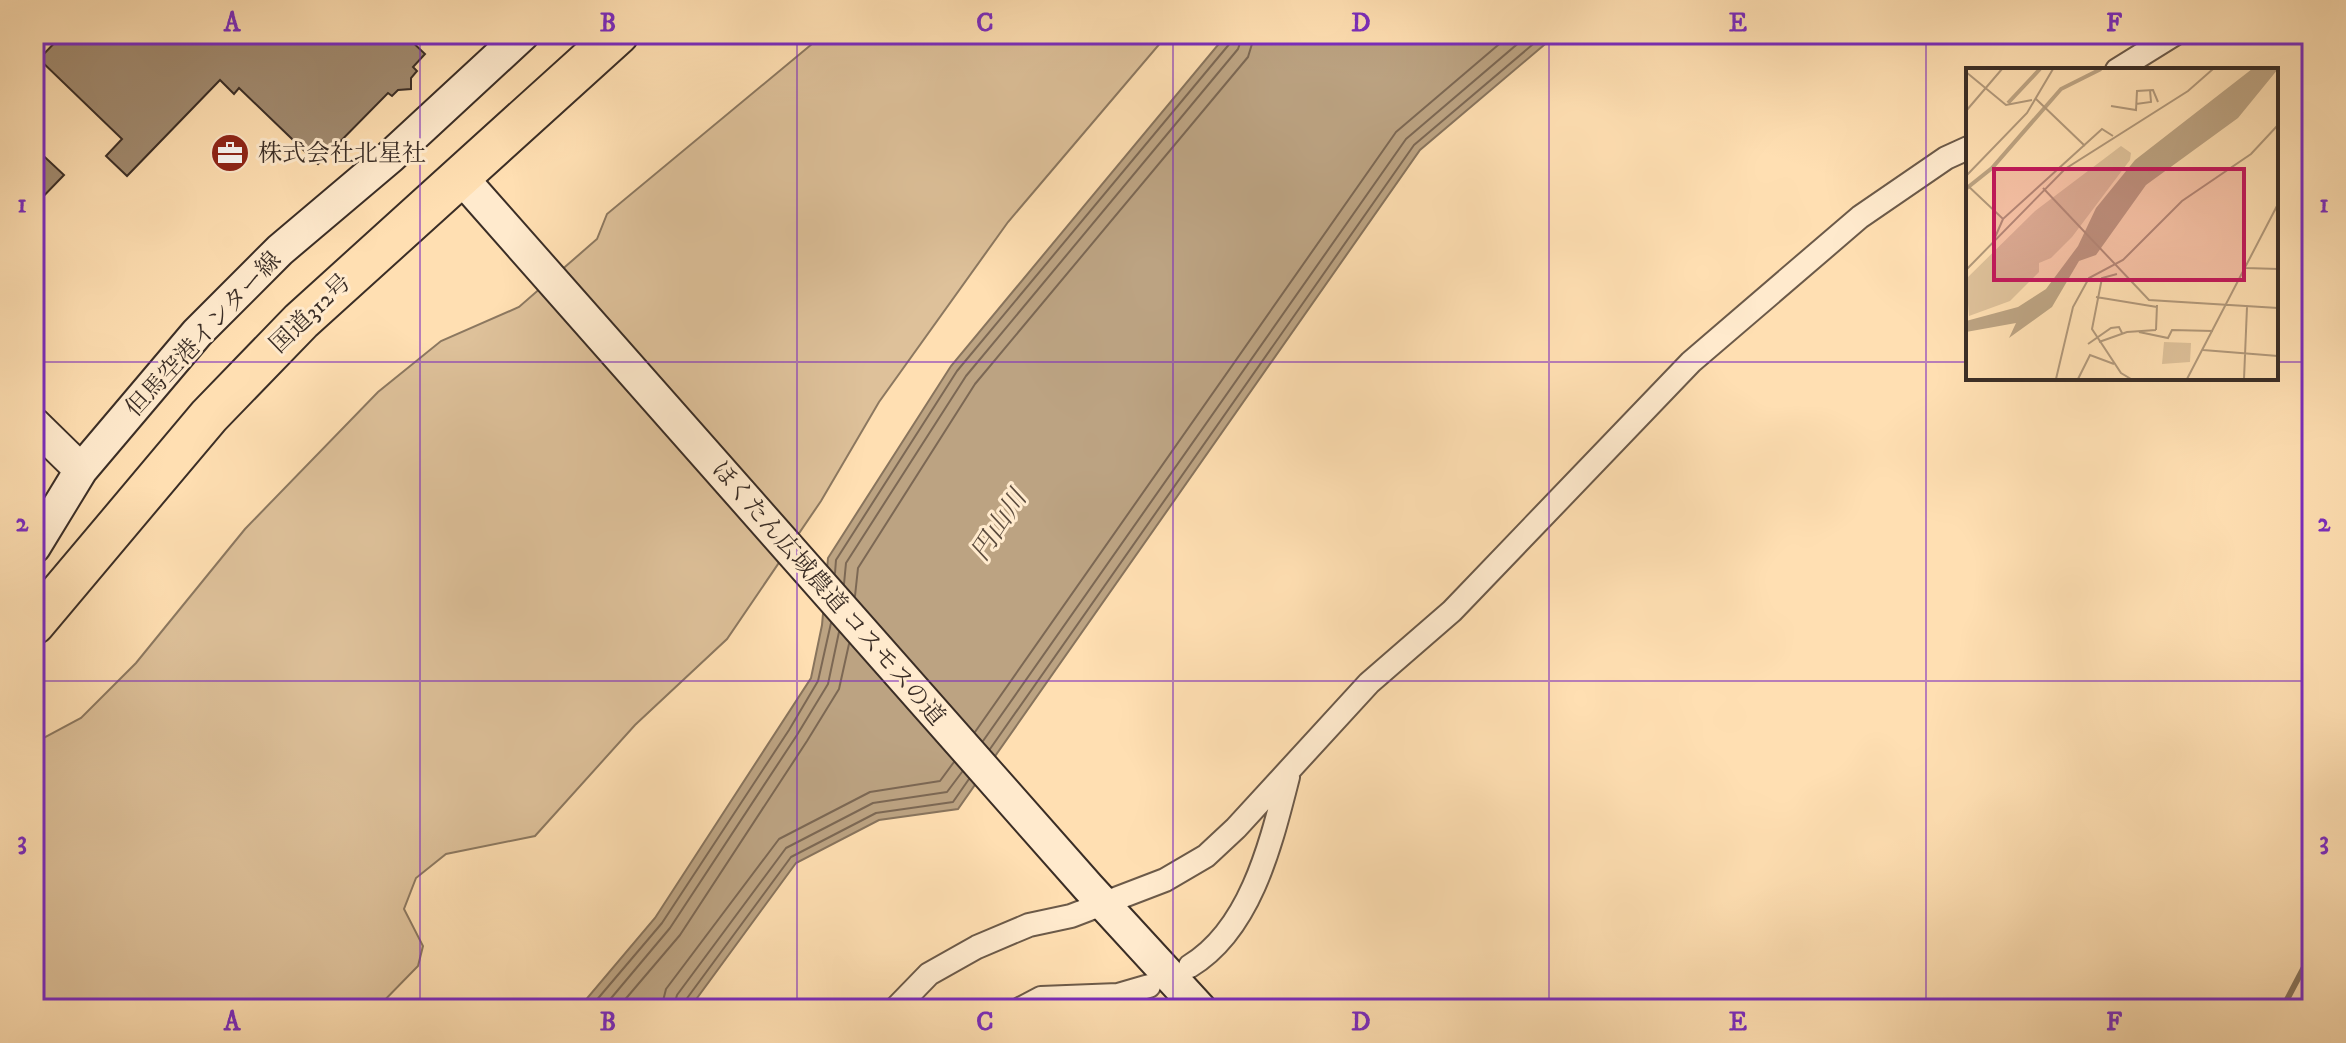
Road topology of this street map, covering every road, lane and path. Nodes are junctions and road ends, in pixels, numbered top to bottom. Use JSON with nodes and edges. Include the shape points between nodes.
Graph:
{"nodes":[{"id":1,"x":523,"y":34,"type":"edge"},
{"id":2,"x":618,"y":34,"type":"edge"},
{"id":3,"x":2175,"y":34,"type":"edge"},
{"id":4,"x":2120,"y":68,"type":"edge"},
{"id":5,"x":1966,"y":149,"type":"edge"},
{"id":6,"x":459,"y":175,"type":"junction"},
{"id":7,"x":34,"y":424,"type":"edge"},
{"id":8,"x":81,"y":470,"type":"junction"},
{"id":9,"x":34,"y":547,"type":"edge"},
{"id":10,"x":34,"y":624,"type":"edge"},
{"id":11,"x":1289,"y":772,"type":"junction"},
{"id":12,"x":1096,"y":895,"type":"junction"},
{"id":13,"x":1190,"y":966,"type":"dead end"},
{"id":14,"x":1149,"y":986,"type":"dead end"},
{"id":15,"x":895,"y":1009,"type":"edge"},
{"id":16,"x":1020,"y":1009,"type":"edge"},
{"id":17,"x":1200,"y":1009,"type":"edge"}],
"edges":[{"from":1,"to":8,"type":"street","name":"但馬空港インター線","via":[[280,250],[197,333]]},
{"from":2,"to":6,"type":"highway","name":"国道312号"},
{"from":3,"to":4,"type":"street"},
{"from":5,"to":11,"type":"street","via":[[1860,217],[1691,362],[1452,611],[1369,683]]},
{"from":6,"to":10,"type":"highway","name":"国道312号","via":[[301,321],[209,416]]},
{"from":6,"to":12,"type":"street","name":"ほくたん広域農道 コスモスの道"},
{"from":7,"to":8,"type":"street"},
{"from":8,"to":9,"type":"street","name":"但馬空港インター線"},
{"from":11,"to":12,"type":"street","via":[[1206,856],[1165,880]]},
{"from":11,"to":13,"type":"street","via":[[1267,846],[1235,924],[1219,946]]},
{"from":12,"to":15,"type":"street","via":[[1071,916],[1029,925],[929,974]]},
{"from":12,"to":17,"type":"street","name":"ほくたん広域農道 コスモスの道"},
{"from":14,"to":16,"type":"street","via":[[1118,995],[1041,998]]}]}
